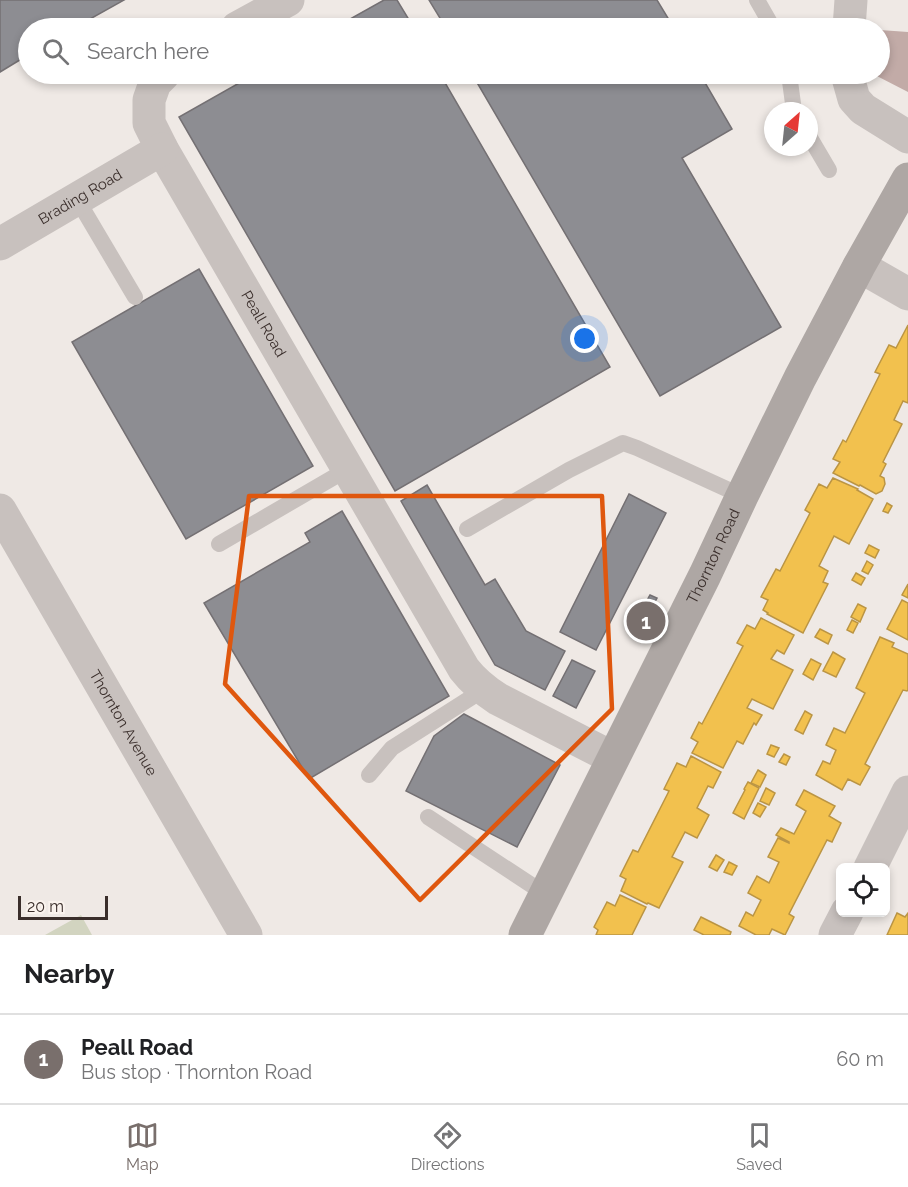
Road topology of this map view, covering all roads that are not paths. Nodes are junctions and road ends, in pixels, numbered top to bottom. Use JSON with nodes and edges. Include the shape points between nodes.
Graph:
{"nodes":[{"id":1,"x":288,"y":0,"type":"edge"},
{"id":2,"x":757,"y":0,"type":"edge"},
{"id":3,"x":851,"y":0,"type":"edge"},
{"id":4,"x":255,"y":18,"type":"edge"},
{"id":5,"x":767,"y":18,"type":"edge"},
{"id":6,"x":850,"y":18,"type":"edge"},
{"id":7,"x":155,"y":84,"type":"edge"},
{"id":8,"x":790,"y":84,"type":"edge"},
{"id":9,"x":850,"y":84,"type":"edge"},
{"id":10,"x":793,"y":102,"type":"edge"},
{"id":11,"x":908,"y":137,"type":"edge"},
{"id":12,"x":162,"y":149,"type":"junction"},
{"id":13,"x":818,"y":151,"type":"edge"},
{"id":14,"x":830,"y":170,"type":"dead end"},
{"id":15,"x":908,"y":179,"type":"edge"},
{"id":16,"x":77,"y":199,"type":"junction"},
{"id":17,"x":0,"y":244,"type":"edge"},
{"id":18,"x":859,"y":266,"type":"junction"},
{"id":19,"x":908,"y":294,"type":"edge"},
{"id":20,"x":135,"y":297,"type":"dead end"},
{"id":21,"x":348,"y":469,"type":"junction"},
{"id":22,"x":742,"y":496,"type":"junction"},
{"id":23,"x":0,"y":510,"type":"edge"},
{"id":24,"x":467,"y":529,"type":"dead end"},
{"id":25,"x":219,"y":544,"type":"dead end"},
{"id":26,"x":483,"y":690,"type":"junction"},
{"id":27,"x":613,"y":758,"type":"junction"},
{"id":28,"x":369,"y":776,"type":"dead end"},
{"id":29,"x":908,"y":792,"type":"edge"},
{"id":30,"x":428,"y":817,"type":"dead end"},
{"id":31,"x":872,"y":863,"type":"edge"},
{"id":32,"x":545,"y":894,"type":"junction"},
{"id":33,"x":845,"y":917,"type":"edge"},
{"id":34,"x":246,"y":935,"type":"edge"},
{"id":35,"x":525,"y":935,"type":"edge"},
{"id":36,"x":836,"y":935,"type":"edge"}],
"edges":[{"from":1,"to":4,"type":"street"},
{"from":2,"to":5,"type":"lane"},
{"from":3,"to":6,"type":"street"},
{"from":7,"to":12,"type":"street","name":"Peall Road","via":[[149,100],[149,123]]},
{"from":8,"to":10,"type":"lane"},
{"from":9,"to":11,"type":"street","via":[[854,99],[863,109]]},
{"from":12,"to":16,"type":"street","name":"Brading Road"},
{"from":12,"to":21,"type":"street","name":"Peall Road"},
{"from":13,"to":14,"type":"lane"},
{"from":15,"to":18,"type":"highway","name":"Thornton Road"},
{"from":16,"to":17,"type":"street","name":"Brading Road"},
{"from":16,"to":20,"type":"lane"},
{"from":18,"to":19,"type":"street"},
{"from":18,"to":22,"type":"highway","name":"Thornton Road"},
{"from":21,"to":25,"type":"lane"},
{"from":21,"to":26,"type":"street","name":"Peall Road","via":[[464,669]]},
{"from":22,"to":24,"type":"lane","via":[[623,443]]},
{"from":22,"to":27,"type":"highway","name":"Thornton Road"},
{"from":23,"to":34,"type":"street","name":"Thornton Avenue"},
{"from":26,"to":27,"type":"street","name":"Peall Road"},
{"from":26,"to":28,"type":"lane","via":[[392,748]]},
{"from":27,"to":32,"type":"highway","name":"Thornton Road"},
{"from":29,"to":31,"type":"street"},
{"from":30,"to":32,"type":"lane"},
{"from":32,"to":35,"type":"highway","name":"Thornton Road"},
{"from":33,"to":36,"type":"street"}]}
